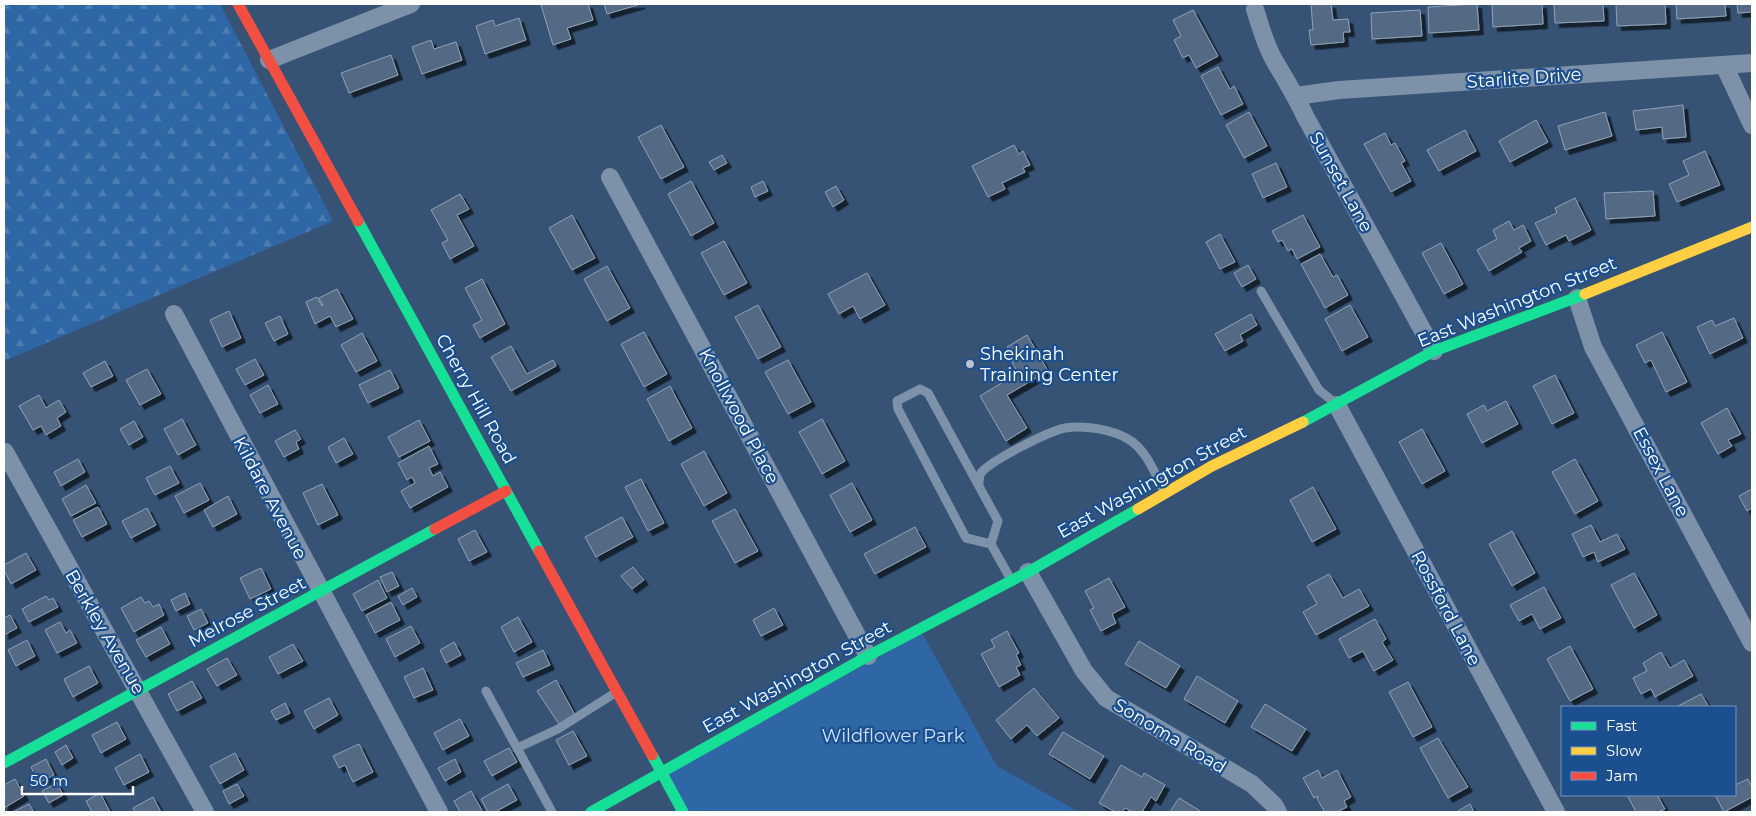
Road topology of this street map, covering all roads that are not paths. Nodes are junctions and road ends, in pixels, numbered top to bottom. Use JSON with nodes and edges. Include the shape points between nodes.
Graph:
{"nodes":[{"id":1,"x":238,"y":4,"type":"edge"},
{"id":2,"x":412,"y":4,"type":"edge"},
{"id":3,"x":1256,"y":9,"type":"dead end"},
{"id":4,"x":269,"y":60,"type":"junction"},
{"id":5,"x":1752,"y":63,"type":"edge"},
{"id":6,"x":1724,"y":65,"type":"junction"},
{"id":7,"x":1296,"y":96,"type":"junction"},
{"id":8,"x":1752,"y":125,"type":"edge"},
{"id":9,"x":610,"y":177,"type":"dead end"},
{"id":10,"x":1752,"y":227,"type":"edge"},
{"id":11,"x":1261,"y":291,"type":"dead end"},
{"id":12,"x":1577,"y":298,"type":"junction"},
{"id":13,"x":174,"y":314,"type":"dead end"},
{"id":14,"x":1434,"y":351,"type":"junction"},
{"id":15,"x":1337,"y":405,"type":"junction"},
{"id":16,"x":5,"y":452,"type":"edge"},
{"id":17,"x":979,"y":484,"type":"junction"},
{"id":18,"x":506,"y":491,"type":"junction"},
{"id":19,"x":1165,"y":494,"type":"junction"},
{"id":20,"x":991,"y":544,"type":"junction"},
{"id":21,"x":1028,"y":572,"type":"junction"},
{"id":22,"x":1012,"y":581,"type":"junction"},
{"id":23,"x":320,"y":592,"type":"junction"},
{"id":24,"x":1752,"y":643,"type":"edge"},
{"id":25,"x":868,"y":656,"type":"junction"},
{"id":26,"x":138,"y":690,"type":"junction"},
{"id":27,"x":486,"y":691,"type":"dead end"},
{"id":28,"x":616,"y":692,"type":"junction"},
{"id":29,"x":517,"y":748,"type":"junction"},
{"id":30,"x":4,"y":764,"type":"edge"},
{"id":31,"x":661,"y":773,"type":"junction"},
{"id":32,"x":204,"y":812,"type":"edge"},
{"id":33,"x":439,"y":812,"type":"edge"},
{"id":34,"x":552,"y":812,"type":"edge"},
{"id":35,"x":591,"y":812,"type":"edge"},
{"id":36,"x":683,"y":812,"type":"edge"},
{"id":37,"x":1278,"y":812,"type":"edge"},
{"id":38,"x":1556,"y":812,"type":"edge"}],
"edges":[{"from":1,"to":4,"type":"street","name":"Cherry Hill Road"},
{"from":2,"to":4,"type":"street"},
{"from":3,"to":7,"type":"street","name":"Sunset Lane","via":[[1274,59]]},
{"from":4,"to":18,"type":"street","name":"Cherry Hill Road"},
{"from":5,"to":6,"type":"street","name":"Starlite Drive"},
{"from":6,"to":7,"type":"street","name":"Starlite Drive","via":[[1339,90]]},
{"from":6,"to":8,"type":"street"},
{"from":7,"to":14,"type":"street","name":"Sunset Lane"},
{"from":9,"to":25,"type":"street","name":"Knollwood Place"},
{"from":10,"to":12,"type":"street","name":"East Washington Street"},
{"from":11,"to":15,"type":"lane","via":[[1319,390]]},
{"from":12,"to":14,"type":"street","name":"East Washington Street"},
{"from":12,"to":24,"type":"street","name":"Essex Lane","via":[[1593,347]]},
{"from":13,"to":23,"type":"street","name":"Kildare Avenue"},
{"from":14,"to":15,"type":"street","name":"East Washington Street"},
{"from":15,"to":19,"type":"street","name":"East Washington Street","via":[[1235,454]]},
{"from":15,"to":38,"type":"street","name":"Rossford Lane"},
{"from":16,"to":26,"type":"street","name":"Berkley Avenue"},
{"from":17,"to":19,"type":"lane","via":[[980,475],[988,466],[1043,436],[1065,428],[1109,430],[1130,439],[1141,451]]},
{"from":17,"to":20,"type":"lane","via":[[998,521]]},
{"from":17,"to":20,"type":"lane","via":[[928,393],[920,389],[897,401],[898,409],[966,538]]},
{"from":18,"to":23,"type":"street","name":"Melrose Street"},
{"from":18,"to":28,"type":"street","name":"Cherry Hill Road"},
{"from":19,"to":21,"type":"street","name":"East Washington Street"},
{"from":20,"to":22,"type":"lane"},
{"from":21,"to":22,"type":"street","name":"East Washington Street"},
{"from":21,"to":37,"type":"street","name":"Sonoma Road","via":[[1084,672],[1106,698],[1252,784]]},
{"from":22,"to":25,"type":"street","name":"East Washington Street"},
{"from":23,"to":26,"type":"street","name":"Melrose Street"},
{"from":23,"to":33,"type":"street","name":"Kildare Avenue"},
{"from":25,"to":31,"type":"street","name":"East Washington Street"},
{"from":26,"to":30,"type":"street","name":"Melrose Street"},
{"from":26,"to":32,"type":"street","name":"Berkley Avenue"},
{"from":27,"to":29,"type":"lane"},
{"from":28,"to":29,"type":"lane","via":[[558,729]]},
{"from":28,"to":31,"type":"street","name":"Cherry Hill Road"},
{"from":29,"to":34,"type":"lane"},
{"from":31,"to":35,"type":"street","name":"East Washington Street"},
{"from":31,"to":36,"type":"street","name":"Cherry Hill Road"}]}
